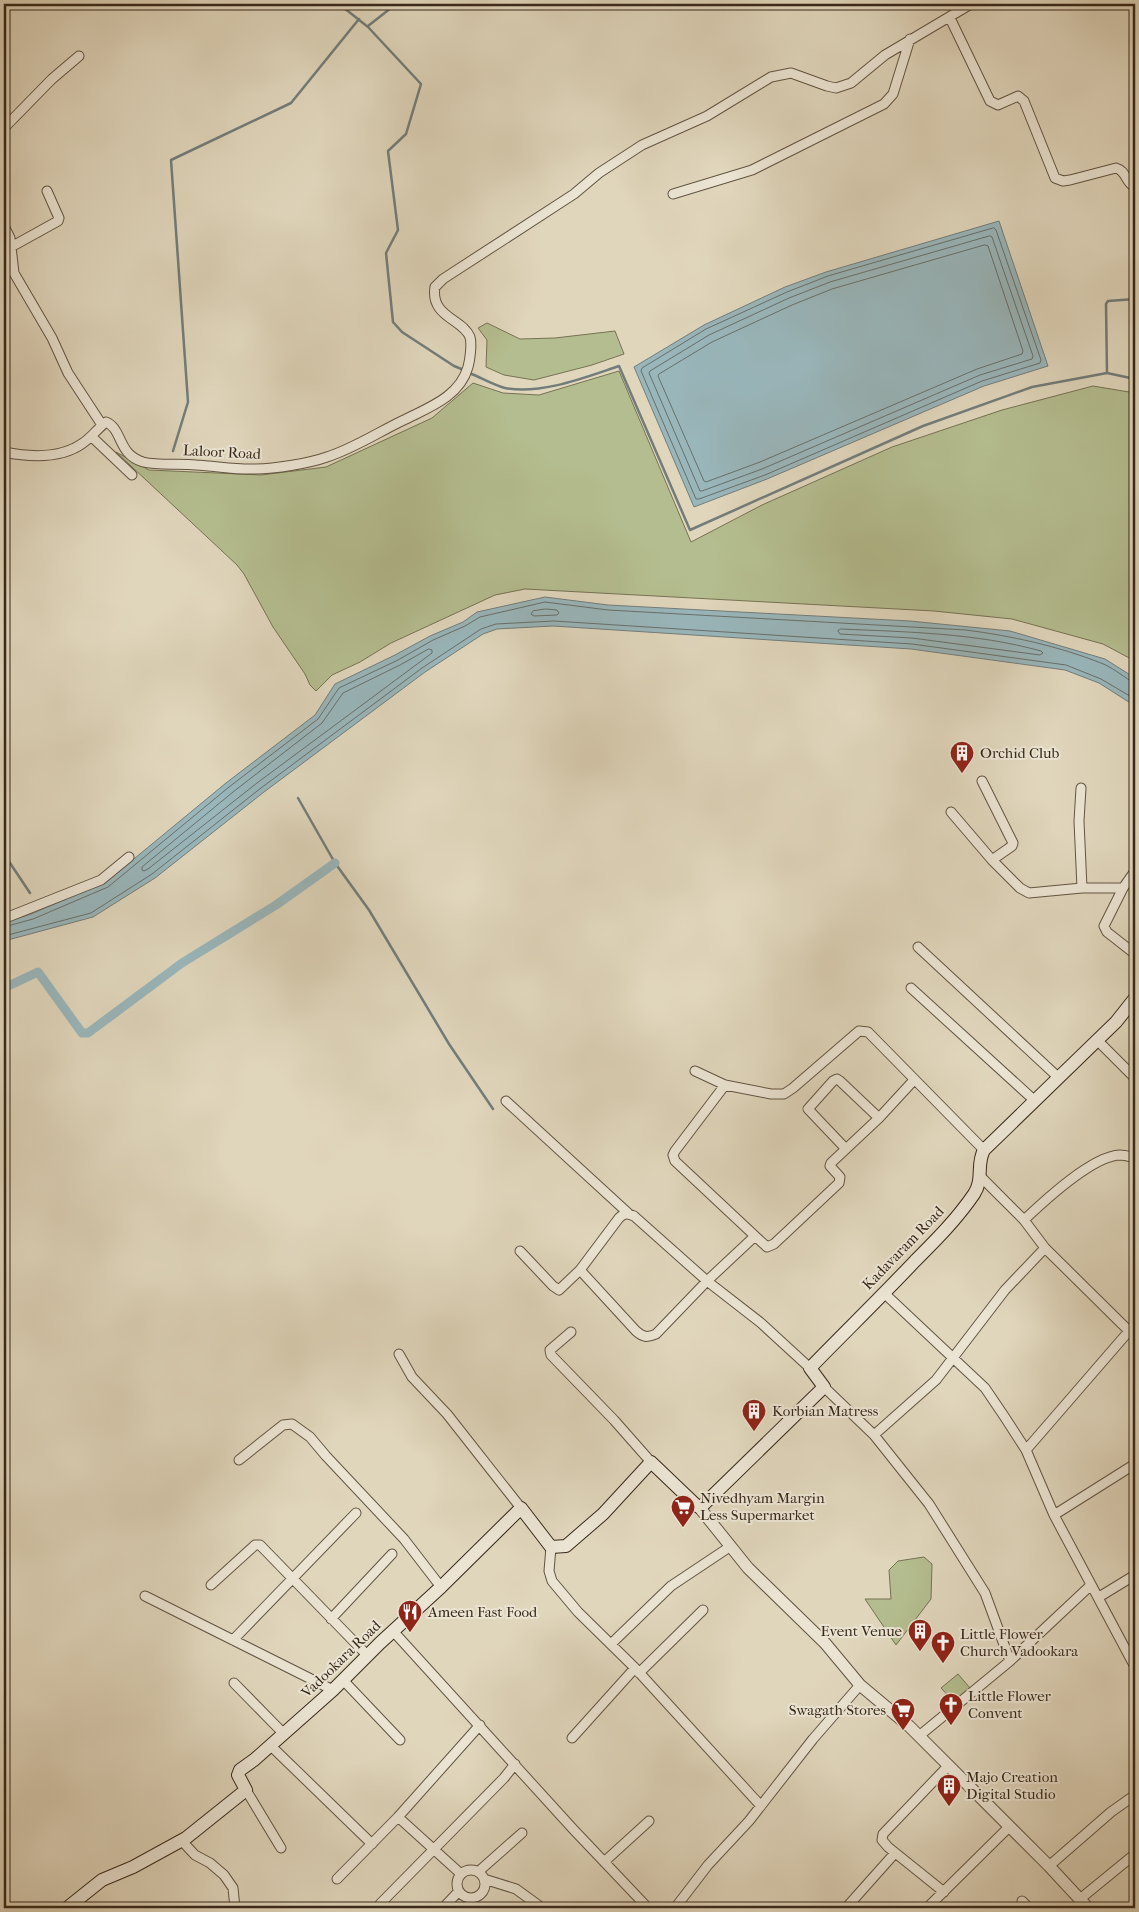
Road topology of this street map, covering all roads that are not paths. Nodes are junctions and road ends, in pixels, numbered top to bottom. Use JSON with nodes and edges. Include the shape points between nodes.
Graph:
{"nodes":[{"id":1,"x":971,"y":4,"type":"edge"},
{"id":2,"x":950,"y":18,"type":"junction"},
{"id":3,"x":910,"y":39,"type":"junction"},
{"id":4,"x":79,"y":56,"type":"dead end"},
{"id":5,"x":4,"y":128,"type":"edge"},
{"id":6,"x":1135,"y":187,"type":"edge"},
{"id":7,"x":47,"y":192,"type":"dead end"},
{"id":8,"x":673,"y":194,"type":"dead end"},
{"id":9,"x":4,"y":226,"type":"edge"},
{"id":10,"x":11,"y":248,"type":"junction"},
{"id":11,"x":107,"y":424,"type":"junction"},
{"id":12,"x":92,"y":437,"type":"junction"},
{"id":13,"x":4,"y":452,"type":"edge"},
{"id":14,"x":132,"y":475,"type":"dead end"},
{"id":15,"x":982,"y":781,"type":"dead end"},
{"id":16,"x":1081,"y":788,"type":"dead end"},
{"id":17,"x":951,"y":812,"type":"dead end"},
{"id":18,"x":129,"y":857,"type":"dead end"},
{"id":19,"x":992,"y":860,"type":"junction"},
{"id":20,"x":1135,"y":871,"type":"edge"},
{"id":21,"x":1082,"y":888,"type":"junction"},
{"id":22,"x":1123,"y":888,"type":"junction"},
{"id":23,"x":8,"y":917,"type":"dead end"},
{"id":24,"x":918,"y":947,"type":"dead end"},
{"id":25,"x":1135,"y":954,"type":"edge"},
{"id":26,"x":912,"y":988,"type":"dead end"},
{"id":27,"x":1135,"y":998,"type":"edge"},
{"id":28,"x":1097,"y":1040,"type":"junction"},
{"id":29,"x":695,"y":1071,"type":"dead end"},
{"id":30,"x":1059,"y":1078,"type":"junction"},
{"id":31,"x":1135,"y":1078,"type":"edge"},
{"id":32,"x":914,"y":1080,"type":"junction"},
{"id":33,"x":725,"y":1085,"type":"junction"},
{"id":34,"x":506,"y":1101,"type":"dead end"},
{"id":35,"x":1035,"y":1101,"type":"junction"},
{"id":36,"x":879,"y":1118,"type":"junction"},
{"id":37,"x":846,"y":1149,"type":"junction"},
{"id":38,"x":984,"y":1150,"type":"junction"},
{"id":39,"x":1135,"y":1157,"type":"edge"},
{"id":40,"x":981,"y":1177,"type":"junction"},
{"id":41,"x":628,"y":1213,"type":"junction"},
{"id":42,"x":1024,"y":1220,"type":"junction"},
{"id":43,"x":754,"y":1236,"type":"junction"},
{"id":44,"x":1046,"y":1248,"type":"junction"},
{"id":45,"x":520,"y":1251,"type":"dead end"},
{"id":46,"x":580,"y":1270,"type":"junction"},
{"id":47,"x":707,"y":1281,"type":"junction"},
{"id":48,"x":884,"y":1294,"type":"junction"},
{"id":49,"x":571,"y":1332,"type":"dead end"},
{"id":50,"x":1132,"y":1333,"type":"edge"},
{"id":51,"x":399,"y":1354,"type":"dead end"},
{"id":52,"x":954,"y":1358,"type":"junction"},
{"id":53,"x":810,"y":1368,"type":"junction"},
{"id":54,"x":824,"y":1387,"type":"junction"},
{"id":55,"x":874,"y":1435,"type":"junction"},
{"id":56,"x":1026,"y":1450,"type":"junction"},
{"id":57,"x":239,"y":1460,"type":"dead end"},
{"id":58,"x":651,"y":1462,"type":"junction"},
{"id":59,"x":1135,"y":1464,"type":"edge"},
{"id":60,"x":699,"y":1507,"type":"junction"},
{"id":61,"x":520,"y":1508,"type":"junction"},
{"id":62,"x":356,"y":1513,"type":"dead end"},
{"id":63,"x":1054,"y":1515,"type":"junction"},
{"id":64,"x":731,"y":1546,"type":"junction"},
{"id":65,"x":552,"y":1547,"type":"junction"},
{"id":66,"x":392,"y":1554,"type":"dead end"},
{"id":67,"x":1135,"y":1575,"type":"edge"},
{"id":68,"x":292,"y":1578,"type":"junction"},
{"id":69,"x":211,"y":1584,"type":"dead end"},
{"id":70,"x":1091,"y":1585,"type":"junction"},
{"id":71,"x":441,"y":1587,"type":"junction"},
{"id":72,"x":145,"y":1596,"type":"dead end"},
{"id":73,"x":1099,"y":1597,"type":"junction"},
{"id":74,"x":704,"y":1610,"type":"dead end"},
{"id":75,"x":331,"y":1619,"type":"junction"},
{"id":76,"x":393,"y":1630,"type":"junction"},
{"id":77,"x":233,"y":1640,"type":"junction"},
{"id":78,"x":611,"y":1644,"type":"junction"},
{"id":79,"x":367,"y":1656,"type":"junction"},
{"id":80,"x":1010,"y":1661,"type":"junction"},
{"id":81,"x":1135,"y":1666,"type":"edge"},
{"id":82,"x":637,"y":1670,"type":"junction"},
{"id":83,"x":343,"y":1680,"type":"junction"},
{"id":84,"x":234,"y":1683,"type":"dead end"},
{"id":85,"x":860,"y":1685,"type":"junction"},
{"id":86,"x":333,"y":1690,"type":"junction"},
{"id":87,"x":480,"y":1726,"type":"junction"},
{"id":88,"x":283,"y":1733,"type":"junction"},
{"id":89,"x":919,"y":1736,"type":"junction"},
{"id":90,"x":572,"y":1738,"type":"dead end"},
{"id":91,"x":400,"y":1740,"type":"dead end"},
{"id":92,"x":271,"y":1746,"type":"junction"},
{"id":93,"x":515,"y":1764,"type":"junction"},
{"id":94,"x":949,"y":1765,"type":"junction"},
{"id":95,"x":246,"y":1790,"type":"junction"},
{"id":96,"x":1135,"y":1795,"type":"edge"},
{"id":97,"x":761,"y":1806,"type":"junction"},
{"id":98,"x":398,"y":1817,"type":"junction"},
{"id":99,"x":649,"y":1821,"type":"dead end"},
{"id":100,"x":1009,"y":1826,"type":"junction"},
{"id":101,"x":522,"y":1833,"type":"dead end"},
{"id":102,"x":182,"y":1840,"type":"junction"},
{"id":103,"x":372,"y":1844,"type":"junction"},
{"id":104,"x":281,"y":1848,"type":"dead end"},
{"id":105,"x":433,"y":1848,"type":"junction"},
{"id":106,"x":895,"y":1853,"type":"junction"},
{"id":107,"x":1135,"y":1854,"type":"edge"},
{"id":108,"x":604,"y":1862,"type":"junction"},
{"id":109,"x":1049,"y":1866,"type":"junction"},
{"id":110,"x":461,"y":1874,"type":"junction"},
{"id":111,"x":481,"y":1876,"type":"junction"},
{"id":112,"x":337,"y":1880,"type":"dead end"},
{"id":113,"x":459,"y":1891,"type":"junction"},
{"id":114,"x":944,"y":1892,"type":"junction"},
{"id":115,"x":1080,"y":1899,"type":"junction"},
{"id":116,"x":1022,"y":1901,"type":"dead end"},
{"id":117,"x":380,"y":1904,"type":"dead end"},
{"id":118,"x":67,"y":1908,"type":"edge"},
{"id":119,"x":235,"y":1908,"type":"edge"},
{"id":120,"x":443,"y":1908,"type":"edge"},
{"id":121,"x":542,"y":1908,"type":"edge"},
{"id":122,"x":648,"y":1908,"type":"edge"},
{"id":123,"x":675,"y":1908,"type":"edge"},
{"id":124,"x":846,"y":1908,"type":"edge"},
{"id":125,"x":927,"y":1908,"type":"edge"},
{"id":126,"x":1029,"y":1908,"type":"edge"},
{"id":127,"x":1088,"y":1908,"type":"edge"}],
"edges":[{"from":1,"to":2,"type":"street"},
{"from":2,"to":3,"type":"street"},
{"from":2,"to":6,"type":"street","via":[[990,101],[998,106],[1018,96],[1024,101],[1055,178],[1063,182],[1116,168],[1124,172]]},
{"from":3,"to":8,"type":"street","via":[[893,94],[884,104],[752,170]]},
{"from":3,"to":11,"type":"street","name":"Laloor Road","via":[[851,82],[836,88],[791,73],[770,77],[707,116],[642,145],[574,194],[442,279],[434,291],[438,305],[471,340],[462,384],[445,398],[349,448],[326,457],[257,470],[155,464],[131,456]]},
{"from":4,"to":5,"type":"street"},
{"from":7,"to":10,"type":"street","via":[[58,221]]},
{"from":9,"to":10,"type":"street","name":"Laloor Road"},
{"from":10,"to":11,"type":"street","name":"Laloor Road","via":[[14,273],[52,338],[68,373]]},
{"from":11,"to":12,"type":"street"},
{"from":12,"to":13,"type":"street","via":[[81,445],[49,455]]},
{"from":12,"to":14,"type":"street"},
{"from":15,"to":19,"type":"street","via":[[1013,843]]},
{"from":16,"to":21,"type":"street"},
{"from":17,"to":19,"type":"street"},
{"from":18,"to":23,"type":"street","via":[[101,880]]},
{"from":19,"to":21,"type":"street","via":[[1029,893]]},
{"from":20,"to":22,"type":"street"},
{"from":21,"to":22,"type":"street"},
{"from":22,"to":25,"type":"street","via":[[1104,926]]},
{"from":24,"to":30,"type":"street"},
{"from":26,"to":35,"type":"street"},
{"from":27,"to":28,"type":"main road"},
{"from":28,"to":30,"type":"main road"},
{"from":28,"to":31,"type":"street"},
{"from":29,"to":33,"type":"street"},
{"from":30,"to":35,"type":"main road"},
{"from":32,"to":33,"type":"street","via":[[868,1032],[859,1031],[784,1094]]},
{"from":32,"to":36,"type":"street"},
{"from":32,"to":38,"type":"street"},
{"from":33,"to":43,"type":"street","via":[[674,1151],[673,1157]]},
{"from":34,"to":41,"type":"street"},
{"from":35,"to":38,"type":"main road"},
{"from":36,"to":37,"type":"street"},
{"from":36,"to":37,"type":"street","via":[[840,1080],[833,1081],[808,1109]]},
{"from":37,"to":43,"type":"street","via":[[830,1166],[840,1177],[840,1183],[774,1244],[768,1247]]},
{"from":38,"to":40,"type":"main road","name":"Kadavaram Road"},
{"from":39,"to":42,"type":"street","via":[[1120,1155],[1108,1158],[1084,1170]]},
{"from":40,"to":42,"type":"street"},
{"from":40,"to":48,"type":"main road","name":"Kadavaram Road","via":[[973,1196],[949,1225]]},
{"from":41,"to":46,"type":"street","via":[[619,1218]]},
{"from":41,"to":47,"type":"street"},
{"from":42,"to":44,"type":"street"},
{"from":43,"to":47,"type":"street"},
{"from":44,"to":50,"type":"street"},
{"from":44,"to":52,"type":"street","via":[[1005,1290]]},
{"from":45,"to":46,"type":"street","via":[[556,1289],[562,1288]]},
{"from":46,"to":47,"type":"street","via":[[636,1331],[649,1337],[656,1334]]},
{"from":47,"to":53,"type":"street","via":[[761,1323]]},
{"from":48,"to":52,"type":"street"},
{"from":48,"to":53,"type":"main road","name":"Kadavaram Road"},
{"from":49,"to":58,"type":"street","via":[[550,1350],[551,1354]]},
{"from":50,"to":56,"type":"street"},
{"from":51,"to":61,"type":"street","via":[[412,1377],[447,1414]]},
{"from":52,"to":55,"type":"street","via":[[936,1380]]},
{"from":52,"to":56,"type":"street","via":[[985,1388]]},
{"from":53,"to":54,"type":"main road"},
{"from":54,"to":55,"type":"street"},
{"from":54,"to":60,"type":"main road"},
{"from":55,"to":80,"type":"street","via":[[928,1504],[985,1593]]},
{"from":56,"to":63,"type":"street"},
{"from":57,"to":71,"type":"street","via":[[283,1425],[292,1424],[310,1437],[404,1538]]},
{"from":58,"to":60,"type":"main road"},
{"from":58,"to":65,"type":"main road","via":[[603,1514],[566,1546]]},
{"from":59,"to":63,"type":"street"},
{"from":60,"to":64,"type":"street"},
{"from":61,"to":65,"type":"main road"},
{"from":61,"to":71,"type":"main road","name":"Vadookara Road"},
{"from":62,"to":68,"type":"street"},
{"from":63,"to":70,"type":"street"},
{"from":64,"to":78,"type":"street","via":[[671,1586]]},
{"from":64,"to":85,"type":"street","via":[[748,1568],[825,1643]]},
{"from":65,"to":78,"type":"street","via":[[549,1571],[552,1581]]},
{"from":66,"to":75,"type":"street"},
{"from":67,"to":73,"type":"street"},
{"from":68,"to":69,"type":"street","via":[[258,1544]]},
{"from":68,"to":75,"type":"street"},
{"from":68,"to":77,"type":"street"},
{"from":70,"to":73,"type":"street"},
{"from":70,"to":80,"type":"street"},
{"from":71,"to":76,"type":"main road","name":"Vadookara Road"},
{"from":72,"to":77,"type":"street"},
{"from":73,"to":81,"type":"street"},
{"from":74,"to":82,"type":"street"},
{"from":75,"to":79,"type":"street"},
{"from":76,"to":79,"type":"main road","name":"Vadookara Road"},
{"from":76,"to":87,"type":"street"},
{"from":77,"to":86,"type":"street"},
{"from":78,"to":82,"type":"street"},
{"from":79,"to":83,"type":"main road","name":"Vadookara Road"},
{"from":80,"to":89,"type":"street"},
{"from":82,"to":90,"type":"street"},
{"from":82,"to":97,"type":"street"},
{"from":83,"to":86,"type":"main road","name":"Vadookara Road"},
{"from":83,"to":91,"type":"street"},
{"from":84,"to":88,"type":"street"},
{"from":85,"to":89,"type":"street"},
{"from":85,"to":97,"type":"street","via":[[813,1738]]},
{"from":86,"to":88,"type":"main road","name":"Vadookara Road"},
{"from":87,"to":93,"type":"street"},
{"from":87,"to":98,"type":"street"},
{"from":88,"to":92,"type":"main road","name":"Vadookara Road"},
{"from":89,"to":94,"type":"street"},
{"from":92,"to":95,"type":"main road","name":"Vadookara Road","via":[[240,1770],[238,1775]]},
{"from":92,"to":103,"type":"street"},
{"from":93,"to":105,"type":"street"},
{"from":93,"to":108,"type":"street"},
{"from":94,"to":100,"type":"street"},
{"from":94,"to":106,"type":"street","via":[[883,1834],[882,1840]]},
{"from":95,"to":102,"type":"main road"},
{"from":95,"to":104,"type":"street"},
{"from":96,"to":109,"type":"street"},
{"from":97,"to":123,"type":"street"},
{"from":98,"to":103,"type":"street"},
{"from":98,"to":105,"type":"street"},
{"from":99,"to":108,"type":"street"},
{"from":100,"to":109,"type":"street"},
{"from":100,"to":114,"type":"street"},
{"from":101,"to":111,"type":"street"},
{"from":102,"to":118,"type":"main road","via":[[102,1880]]},
{"from":102,"to":119,"type":"street","via":[[195,1855],[224,1875],[233,1888]]},
{"from":103,"to":112,"type":"street"},
{"from":105,"to":110,"type":"street"},
{"from":105,"to":117,"type":"street"},
{"from":106,"to":114,"type":"street"},
{"from":106,"to":124,"type":"street"},
{"from":107,"to":115,"type":"street"},
{"from":108,"to":122,"type":"street"},
{"from":109,"to":115,"type":"street"},
{"from":110,"to":111,"type":"street","via":[[469,1870]]},
{"from":110,"to":113,"type":"street","via":[[457,1882]]},
{"from":111,"to":113,"type":"street","via":[[484,1888],[479,1896],[466,1897]]},
{"from":111,"to":121,"type":"street","via":[[516,1889]]},
{"from":113,"to":120,"type":"street"},
{"from":114,"to":125,"type":"street"},
{"from":115,"to":127,"type":"street"},
{"from":116,"to":126,"type":"street"}]}
